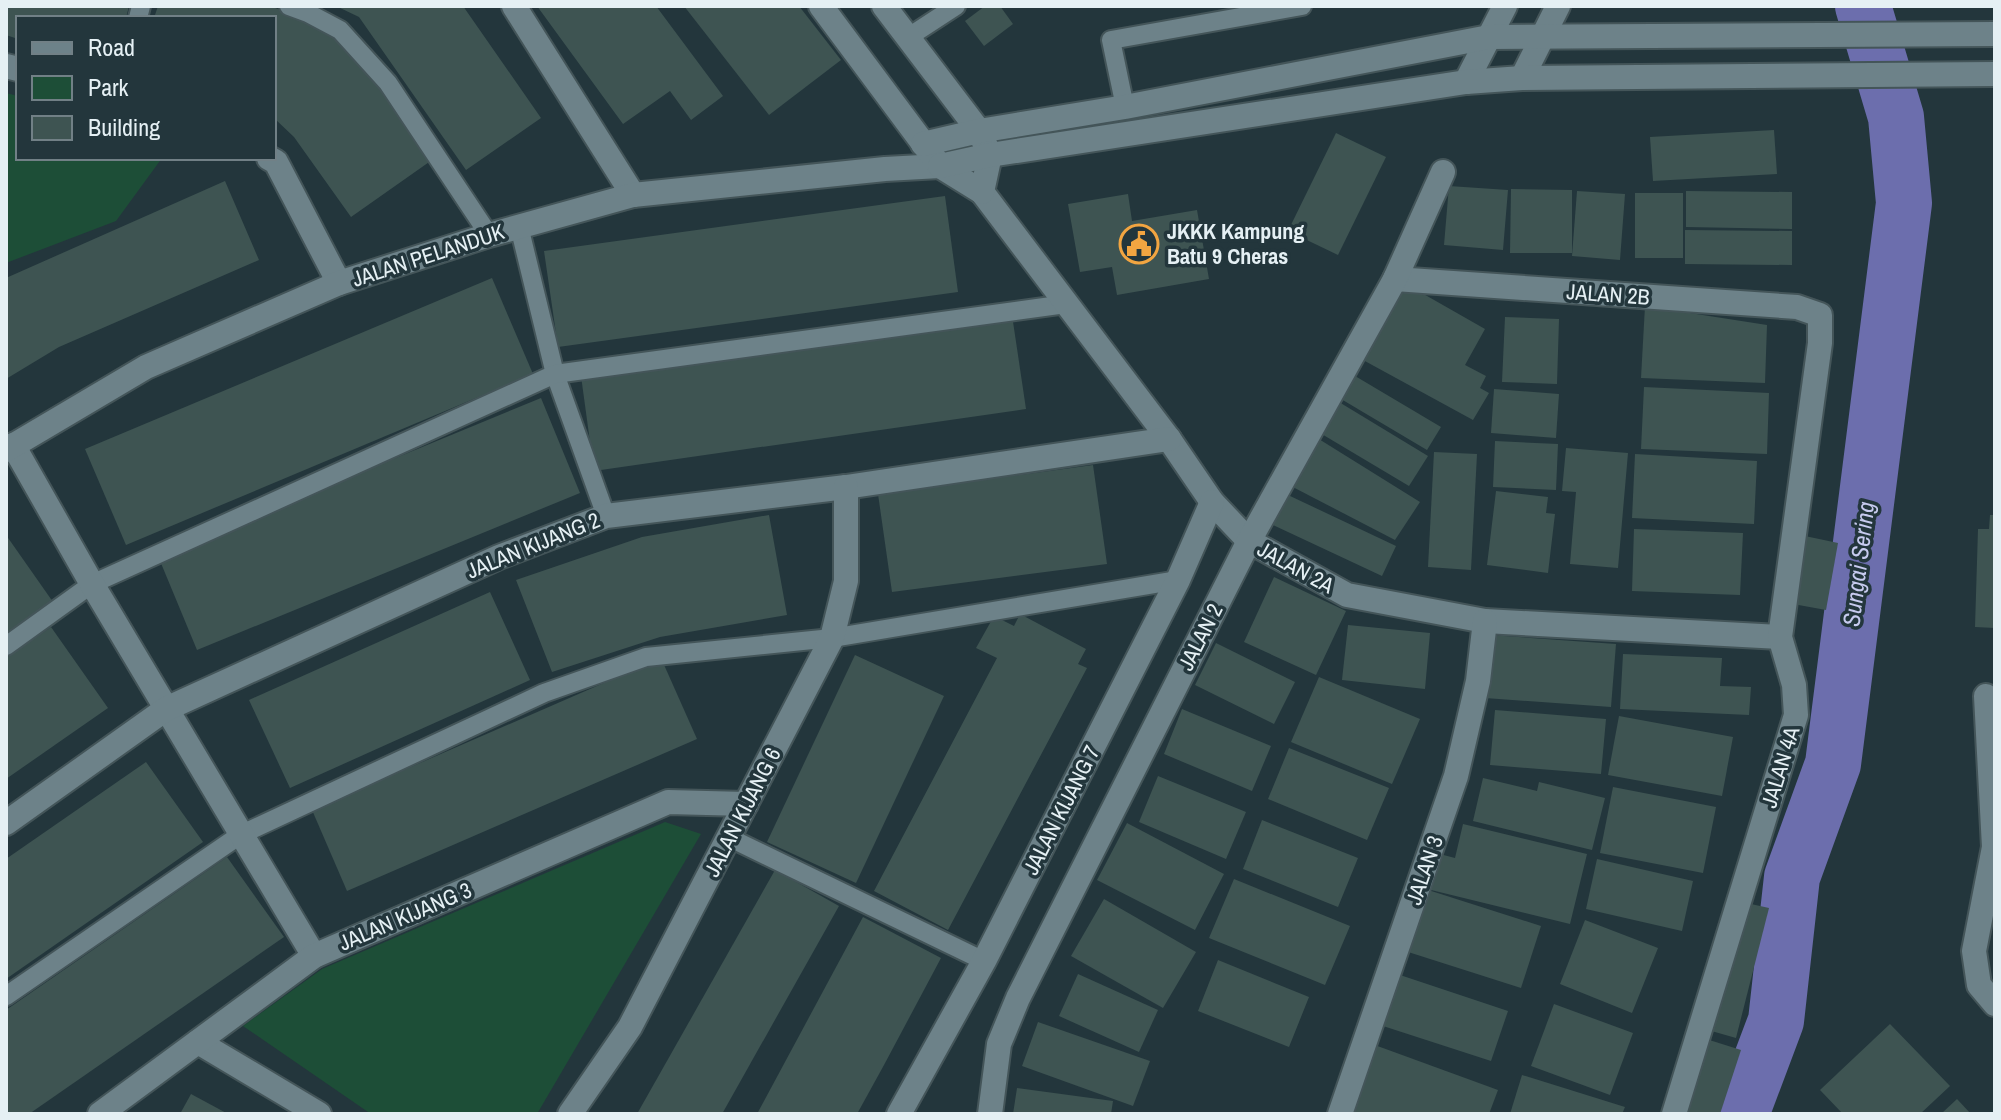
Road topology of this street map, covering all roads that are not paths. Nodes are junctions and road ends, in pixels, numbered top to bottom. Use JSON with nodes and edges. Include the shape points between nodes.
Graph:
{"nodes":[{"id":1,"x":289,"y":6,"type":"edge"},
{"id":2,"x":514,"y":6,"type":"edge"},
{"id":3,"x":821,"y":6,"type":"edge"},
{"id":4,"x":884,"y":6,"type":"edge"},
{"id":5,"x":956,"y":6,"type":"edge"},
{"id":6,"x":1302,"y":6,"type":"edge"},
{"id":7,"x":1505,"y":6,"type":"edge"},
{"id":8,"x":1558,"y":6,"type":"edge"},
{"id":9,"x":1995,"y":34,"type":"edge"},
{"id":10,"x":1489,"y":37,"type":"junction"},
{"id":11,"x":1542,"y":37,"type":"junction"},
{"id":12,"x":907,"y":38,"type":"junction"},
{"id":13,"x":1995,"y":74,"type":"edge"},
{"id":14,"x":1522,"y":78,"type":"junction"},
{"id":15,"x":1466,"y":82,"type":"junction"},
{"id":16,"x":1125,"y":107,"type":"junction"},
{"id":17,"x":979,"y":131,"type":"junction"},
{"id":18,"x":923,"y":144,"type":"junction"},
{"id":19,"x":990,"y":155,"type":"junction"},
{"id":20,"x":272,"y":160,"type":"edge"},
{"id":21,"x":940,"y":166,"type":"junction"},
{"id":22,"x":885,"y":169,"type":"junction"},
{"id":23,"x":1443,"y":172,"type":"dead end"},
{"id":24,"x":982,"y":192,"type":"junction"},
{"id":25,"x":633,"y":195,"type":"junction"},
{"id":26,"x":519,"y":226,"type":"junction"},
{"id":27,"x":489,"y":235,"type":"junction"},
{"id":28,"x":1395,"y":279,"type":"junction"},
{"id":29,"x":339,"y":283,"type":"junction"},
{"id":30,"x":1066,"y":304,"type":"junction"},
{"id":31,"x":1820,"y":315,"type":"joint"},
{"id":32,"x":555,"y":374,"type":"junction"},
{"id":33,"x":1169,"y":439,"type":"junction"},
{"id":34,"x":10,"y":447,"type":"edge"},
{"id":35,"x":846,"y":487,"type":"junction"},
{"id":36,"x":1212,"y":502,"type":"junction"},
{"id":37,"x":606,"y":516,"type":"junction"},
{"id":38,"x":1249,"y":541,"type":"junction"},
{"id":39,"x":1178,"y":580,"type":"junction"},
{"id":40,"x":92,"y":584,"type":"junction"},
{"id":41,"x":1485,"y":621,"type":"junction"},
{"id":42,"x":1780,"y":637,"type":"junction"},
{"id":43,"x":832,"y":638,"type":"junction"},
{"id":44,"x":6,"y":646,"type":"edge"},
{"id":45,"x":1986,"y":696,"type":"dead end"},
{"id":46,"x":166,"y":709,"type":"junction"},
{"id":47,"x":746,"y":804,"type":"junction"},
{"id":48,"x":6,"y":823,"type":"edge"},
{"id":49,"x":240,"y":835,"type":"junction"},
{"id":50,"x":730,"y":838,"type":"junction"},
{"id":51,"x":314,"y":956,"type":"junction"},
{"id":52,"x":984,"y":961,"type":"junction"},
{"id":53,"x":6,"y":996,"type":"edge"},
{"id":54,"x":1995,"y":1004,"type":"edge"},
{"id":55,"x":198,"y":1042,"type":"junction"},
{"id":56,"x":100,"y":1114,"type":"edge"},
{"id":57,"x":319,"y":1114,"type":"edge"},
{"id":58,"x":570,"y":1114,"type":"edge"},
{"id":59,"x":899,"y":1114,"type":"edge"},
{"id":60,"x":990,"y":1114,"type":"edge"},
{"id":61,"x":1340,"y":1114,"type":"edge"},
{"id":62,"x":1674,"y":1114,"type":"edge"}],
"edges":[{"from":1,"to":27,"type":"lane","via":[[340,30],[388,83]]},
{"from":2,"to":25,"type":"street"},
{"from":3,"to":18,"type":"street"},
{"from":4,"to":12,"type":"street"},
{"from":5,"to":12,"type":"lane"},
{"from":6,"to":16,"type":"lane","via":[[1111,40]]},
{"from":7,"to":10,"type":"street"},
{"from":8,"to":11,"type":"street"},
{"from":9,"to":11,"type":"street"},
{"from":10,"to":11,"type":"street"},
{"from":10,"to":15,"type":"street"},
{"from":10,"to":16,"type":"street"},
{"from":11,"to":14,"type":"street"},
{"from":12,"to":17,"type":"street"},
{"from":13,"to":14,"type":"street","name":"JALAN PELANDUK"},
{"from":14,"to":15,"type":"street","name":"JALAN PELANDUK"},
{"from":15,"to":19,"type":"street","name":"JALAN PELANDUK"},
{"from":16,"to":17,"type":"street"},
{"from":17,"to":18,"type":"street"},
{"from":17,"to":19,"type":"street"},
{"from":18,"to":21,"type":"street"},
{"from":18,"to":22,"type":"street","name":"JALAN PELANDUK"},
{"from":19,"to":21,"type":"street","name":"JALAN PELANDUK"},
{"from":19,"to":24,"type":"street"},
{"from":20,"to":29,"type":"street"},
{"from":21,"to":22,"type":"street","name":"JALAN PELANDUK"},
{"from":21,"to":24,"type":"street"},
{"from":22,"to":25,"type":"street","name":"JALAN PELANDUK"},
{"from":23,"to":28,"type":"street","name":"JALAN 2"},
{"from":24,"to":30,"type":"street","name":"JALAN 2A"},
{"from":25,"to":26,"type":"street","name":"JALAN PELANDUK"},
{"from":26,"to":27,"type":"street","name":"JALAN PELANDUK"},
{"from":26,"to":32,"type":"lane"},
{"from":27,"to":29,"type":"street","name":"JALAN PELANDUK"},
{"from":28,"to":31,"type":"street","name":"JALAN 2B","via":[[1797,307]]},
{"from":28,"to":38,"type":"street","name":"JALAN 2"},
{"from":29,"to":34,"type":"street","name":"JALAN PELANDUK","via":[[146,367]]},
{"from":30,"to":32,"type":"lane"},
{"from":30,"to":33,"type":"street","name":"JALAN 2A"},
{"from":31,"to":42,"type":"street","name":"JALAN 4A"},
{"from":32,"to":37,"type":"lane"},
{"from":32,"to":40,"type":"lane"},
{"from":33,"to":35,"type":"street","name":"JALAN KIJANG 2"},
{"from":33,"to":36,"type":"street","name":"JALAN 2A"},
{"from":34,"to":40,"type":"street"},
{"from":35,"to":37,"type":"street","name":"JALAN KIJANG 2"},
{"from":35,"to":43,"type":"street","name":"JALAN KIJANG 6","via":[[846,581]]},
{"from":36,"to":38,"type":"street","name":"JALAN 2A"},
{"from":36,"to":39,"type":"street","name":"JALAN KIJANG 7"},
{"from":37,"to":46,"type":"street","name":"JALAN KIJANG 2","via":[[499,557]]},
{"from":38,"to":41,"type":"street","name":"JALAN 2A","via":[[1347,595]]},
{"from":38,"to":60,"type":"street","name":"JALAN 2","via":[[1018,998],[999,1044]]},
{"from":39,"to":43,"type":"lane"},
{"from":39,"to":52,"type":"street","name":"JALAN KIJANG 7"},
{"from":40,"to":44,"type":"lane"},
{"from":40,"to":46,"type":"street"},
{"from":41,"to":42,"type":"street","name":"JALAN 2A"},
{"from":41,"to":61,"type":"street","name":"JALAN 3","via":[[1478,681],[1456,776]]},
{"from":42,"to":62,"type":"street","name":"JALAN 4A","via":[[1794,685],[1796,715]]},
{"from":43,"to":47,"type":"street","name":"JALAN KIJANG 6"},
{"from":43,"to":49,"type":"lane","via":[[646,657],[544,693]]},
{"from":45,"to":54,"type":"street","via":[[1994,847],[1974,951],[1979,985]]},
{"from":46,"to":48,"type":"street","name":"JALAN KIJANG 2"},
{"from":46,"to":49,"type":"street"},
{"from":47,"to":50,"type":"street","name":"JALAN KIJANG 6"},
{"from":47,"to":51,"type":"street","name":"JALAN KIJANG 3","via":[[668,802]]},
{"from":49,"to":51,"type":"street"},
{"from":49,"to":53,"type":"lane"},
{"from":50,"to":52,"type":"lane"},
{"from":50,"to":58,"type":"street","name":"JALAN KIJANG 6","via":[[630,1027]]},
{"from":51,"to":55,"type":"street","name":"JALAN KIJANG 3"},
{"from":52,"to":59,"type":"street","name":"JALAN KIJANG 7"},
{"from":55,"to":56,"type":"street","name":"JALAN KIJANG 3"},
{"from":55,"to":57,"type":"street"}]}
